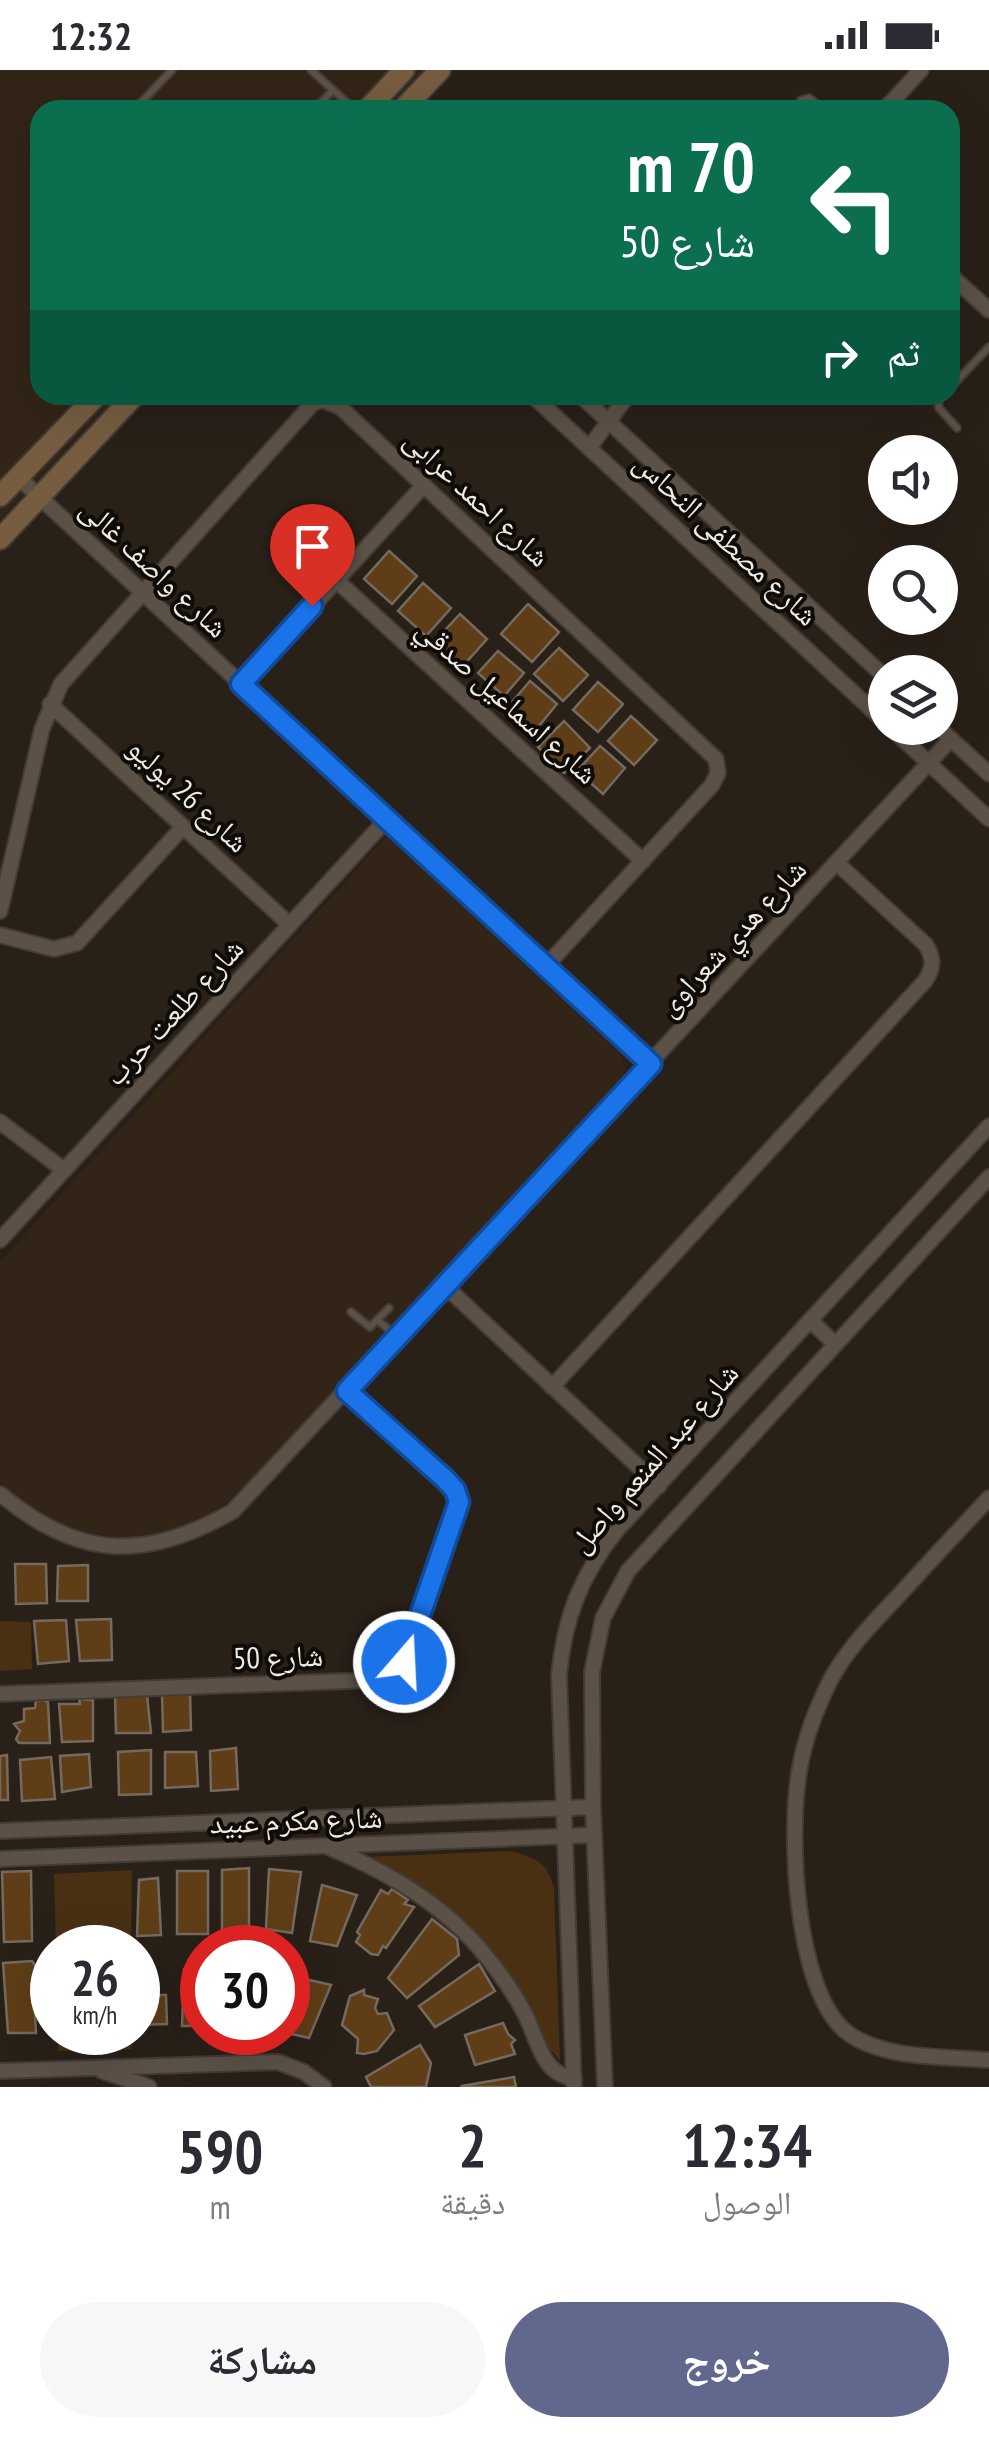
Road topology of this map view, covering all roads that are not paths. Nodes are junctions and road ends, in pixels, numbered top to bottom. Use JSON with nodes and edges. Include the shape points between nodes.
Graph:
{"nodes":[{"id":1,"x":172,"y":70,"type":"edge"},
{"id":2,"x":311,"y":70,"type":"edge"},
{"id":3,"x":404,"y":70,"type":"edge"},
{"id":4,"x":440,"y":70,"type":"edge"},
{"id":5,"x":921,"y":70,"type":"edge"},
{"id":6,"x":333,"y":90,"type":"junction"},
{"id":7,"x":144,"y":100,"type":"edge"},
{"id":8,"x":324,"y":100,"type":"edge"},
{"id":9,"x":344,"y":100,"type":"edge"},
{"id":10,"x":376,"y":100,"type":"edge"},
{"id":11,"x":412,"y":100,"type":"edge"},
{"id":12,"x":893,"y":100,"type":"edge"},
{"id":13,"x":960,"y":284,"type":"edge"},
{"id":14,"x":989,"y":310,"type":"edge"},
{"id":15,"x":989,"y":347,"type":"edge"},
{"id":16,"x":960,"y":377,"type":"edge"},
{"id":17,"x":87,"y":405,"type":"edge"},
{"id":18,"x":126,"y":405,"type":"edge"},
{"id":19,"x":311,"y":405,"type":"edge"},
{"id":20,"x":337,"y":405,"type":"edge"},
{"id":21,"x":543,"y":405,"type":"edge"},
{"id":22,"x":591,"y":405,"type":"edge"},
{"id":23,"x":621,"y":405,"type":"edge"},
{"id":24,"x":939,"y":405,"type":"edge"},
{"id":25,"x":609,"y":422,"type":"junction"},
{"id":26,"x":957,"y":428,"type":"dead end"},
{"id":27,"x":590,"y":448,"type":"junction"},
{"id":28,"x":18,"y":478,"type":"junction"},
{"id":29,"x":424,"y":485,"type":"junction"},
{"id":30,"x":0,"y":496,"type":"edge"},
{"id":31,"x":39,"y":497,"type":"junction"},
{"id":32,"x":0,"y":539,"type":"edge"},
{"id":33,"x":336,"y":580,"type":"junction"},
{"id":34,"x":142,"y":592,"type":"junction"},
{"id":35,"x":868,"y":662,"type":"edge"},
{"id":36,"x":241,"y":684,"type":"junction"},
{"id":37,"x":50,"y":704,"type":"junction"},
{"id":38,"x":868,"y":706,"type":"edge"},
{"id":39,"x":909,"y":745,"type":"edge"},
{"id":40,"x":946,"y":745,"type":"edge"},
{"id":41,"x":958,"y":745,"type":"edge"},
{"id":42,"x":929,"y":763,"type":"junction"},
{"id":43,"x":989,"y":774,"type":"edge"},
{"id":44,"x":989,"y":819,"type":"edge"},
{"id":45,"x":387,"y":820,"type":"junction"},
{"id":46,"x":184,"y":827,"type":"junction"},
{"id":47,"x":643,"y":861,"type":"junction"},
{"id":48,"x":837,"y":863,"type":"junction"},
{"id":49,"x":0,"y":911,"type":"edge"},
{"id":50,"x":290,"y":925,"type":"junction"},
{"id":51,"x":0,"y":936,"type":"edge"},
{"id":52,"x":546,"y":966,"type":"junction"},
{"id":53,"x":651,"y":1064,"type":"junction"},
{"id":54,"x":0,"y":1122,"type":"edge"},
{"id":55,"x":989,"y":1126,"type":"edge"},
{"id":56,"x":64,"y":1170,"type":"junction"},
{"id":57,"x":989,"y":1177,"type":"edge"},
{"id":58,"x":0,"y":1240,"type":"edge"},
{"id":59,"x":444,"y":1286,"type":"junction"},
{"id":60,"x":389,"y":1308,"type":"dead end"},
{"id":61,"x":351,"y":1312,"type":"dead end"},
{"id":62,"x":378,"y":1320,"type":"junction"},
{"id":63,"x":811,"y":1321,"type":"junction"},
{"id":64,"x":398,"y":1337,"type":"junction"},
{"id":65,"x":835,"y":1344,"type":"junction"},
{"id":66,"x":552,"y":1387,"type":"junction"},
{"id":67,"x":347,"y":1391,"type":"junction"},
{"id":68,"x":659,"y":1486,"type":"junction"},
{"id":69,"x":0,"y":1494,"type":"edge"},
{"id":70,"x":989,"y":1498,"type":"edge"},
{"id":71,"x":0,"y":1694,"type":"edge"},
{"id":72,"x":593,"y":1807,"type":"junction"},
{"id":73,"x":564,"y":1808,"type":"junction"},
{"id":74,"x":0,"y":1832,"type":"edge"},
{"id":75,"x":594,"y":1835,"type":"junction"},
{"id":76,"x":565,"y":1836,"type":"junction"},
{"id":77,"x":325,"y":1846,"type":"junction"},
{"id":78,"x":0,"y":1858,"type":"edge"},
{"id":79,"x":600,"y":1976,"type":"junction"},
{"id":80,"x":570,"y":1978,"type":"junction"},
{"id":81,"x":989,"y":2060,"type":"edge"},
{"id":82,"x":91,"y":2068,"type":"junction"},
{"id":83,"x":0,"y":2071,"type":"edge"},
{"id":84,"x":574,"y":2083,"type":"edge"},
{"id":85,"x":149,"y":2087,"type":"edge"},
{"id":86,"x":324,"y":2087,"type":"edge"},
{"id":87,"x":605,"y":2087,"type":"edge"}],
"edges":[{"from":1,"to":7,"type":"lane"},
{"from":2,"to":6,"type":"lane"},
{"from":3,"to":10,"type":"street"},
{"from":4,"to":11,"type":"street"},
{"from":5,"to":12,"type":"street"},
{"from":6,"to":8,"type":"lane"},
{"from":6,"to":9,"type":"lane"},
{"from":13,"to":14,"type":"street"},
{"from":15,"to":16,"type":"lane"},
{"from":17,"to":28,"type":"street"},
{"from":18,"to":31,"type":"street"},
{"from":19,"to":34,"type":"street","name":"شارع احمد عرابى"},
{"from":20,"to":29,"type":"street","name":"شارع احمد عرابى"},
{"from":21,"to":27,"type":"street","name":"شارع مصطفى النحاس"},
{"from":22,"to":25,"type":"street","name":"شارع مصطفى النحاس"},
{"from":23,"to":25,"type":"street"},
{"from":24,"to":26,"type":"lane"},
{"from":25,"to":27,"type":"street"},
{"from":25,"to":35,"type":"street","name":"شارع مصطفى النحاس"},
{"from":27,"to":38,"type":"street","name":"شارع مصطفى النحاس"},
{"from":28,"to":30,"type":"street"},
{"from":28,"to":31,"type":"street","name":"شارع واصف غالى"},
{"from":29,"to":33,"type":"street"},
{"from":29,"to":47,"type":"street","name":"شارع احمد عرابى","via":[[716,759],[712,785]]},
{"from":31,"to":32,"type":"street"},
{"from":31,"to":34,"type":"street","name":"شارع واصف غالى"},
{"from":33,"to":36,"type":"street"},
{"from":33,"to":47,"type":"street","name":"شارع اسماعيل صدقي"},
{"from":34,"to":36,"type":"street","name":"شارع واصف غالى"},
{"from":34,"to":37,"type":"street","name":"شارع احمد عرابى","via":[[78,662]]},
{"from":36,"to":45,"type":"street","name":"شارع واصف غالى"},
{"from":37,"to":46,"type":"street","name":"شارع 26 يوليو"},
{"from":37,"to":49,"type":"street","name":"شارع احمد عرابى"},
{"from":39,"to":42,"type":"street"},
{"from":40,"to":42,"type":"street","name":"شارع هدي شعراوى"},
{"from":41,"to":43,"type":"street"},
{"from":42,"to":44,"type":"street"},
{"from":42,"to":48,"type":"street","name":"شارع هدي شعراوى"},
{"from":45,"to":50,"type":"street","name":"شارع طلعت حرب"},
{"from":45,"to":52,"type":"street","name":"شارع واصف غالى"},
{"from":46,"to":50,"type":"street","name":"شارع 26 يوليو"},
{"from":46,"to":51,"type":"street","via":[[78,942],[54,949]]},
{"from":47,"to":52,"type":"street","name":"شارع احمد عرابى"},
{"from":48,"to":53,"type":"street","name":"شارع هدي شعراوى"},
{"from":48,"to":66,"type":"street","via":[[926,944],[932,969]]},
{"from":50,"to":56,"type":"street","name":"شارع طلعت حرب"},
{"from":52,"to":53,"type":"street","name":"شارع واصف غالى"},
{"from":53,"to":59,"type":"street","name":"شارع هدي شعراوى"},
{"from":54,"to":56,"type":"street"},
{"from":55,"to":63,"type":"street","name":"شارع عبد المنعم واصل"},
{"from":56,"to":58,"type":"street","name":"شارع طلعت حرب"},
{"from":57,"to":65,"type":"street","name":"شارع عبد المنعم واصل"},
{"from":59,"to":64,"type":"street","name":"شارع هدي شعراوى"},
{"from":59,"to":66,"type":"street"},
{"from":60,"to":62,"type":"lane"},
{"from":61,"to":62,"type":"lane","via":[[368,1327]]},
{"from":62,"to":64,"type":"lane"},
{"from":63,"to":65,"type":"street"},
{"from":63,"to":68,"type":"street","name":"شارع عبد المنعم واصل"},
{"from":64,"to":67,"type":"street","name":"شارع هدي شعراوى"},
{"from":65,"to":72,"type":"street","name":"شارع عبد المنعم واصل","via":[[614,1593],[592,1672]]},
{"from":66,"to":68,"type":"street"},
{"from":67,"to":69,"type":"street","name":"شارع هدي شعراوى","via":[[233,1512],[156,1545],[72,1539]]},
{"from":67,"to":71,"type":"street","name":"شارع 50","via":[[446,1480],[459,1502],[396,1672],[372,1680]]},
{"from":68,"to":73,"type":"street","name":"شارع عبد المنعم واصل","via":[[598,1554],[570,1608],[559,1676]]},
{"from":70,"to":81,"type":"street","via":[[854,1644],[830,1681],[800,1764],[794,1826],[802,1932],[826,2011],[871,2046]]},
{"from":72,"to":73,"type":"street","name":"شارع مكرم عبيد"},
{"from":72,"to":75,"type":"street","name":"شارع عبد المنعم واصل"},
{"from":73,"to":74,"type":"street","name":"شارع مكرم عبيد"},
{"from":73,"to":76,"type":"street","name":"شارع عبد المنعم واصل"},
{"from":75,"to":76,"type":"street","name":"شارع مكرم عبيد"},
{"from":75,"to":79,"type":"street","name":"شارع عبد المنعم واصل"},
{"from":76,"to":77,"type":"street","name":"شارع مكرم عبيد"},
{"from":76,"to":80,"type":"street","name":"شارع عبد المنعم واصل"},
{"from":77,"to":78,"type":"street","name":"شارع مكرم عبيد"},
{"from":77,"to":84,"type":"street","via":[[404,1884],[460,1928],[496,1968],[546,2060]]},
{"from":79,"to":80,"type":"street"},
{"from":79,"to":87,"type":"street","name":"شارع عبد المنعم واصل"},
{"from":80,"to":84,"type":"street","name":"شارع عبد المنعم واصل"},
{"from":82,"to":83,"type":"street"},
{"from":82,"to":85,"type":"street"},
{"from":82,"to":86,"type":"street","via":[[278,2062]]}]}
